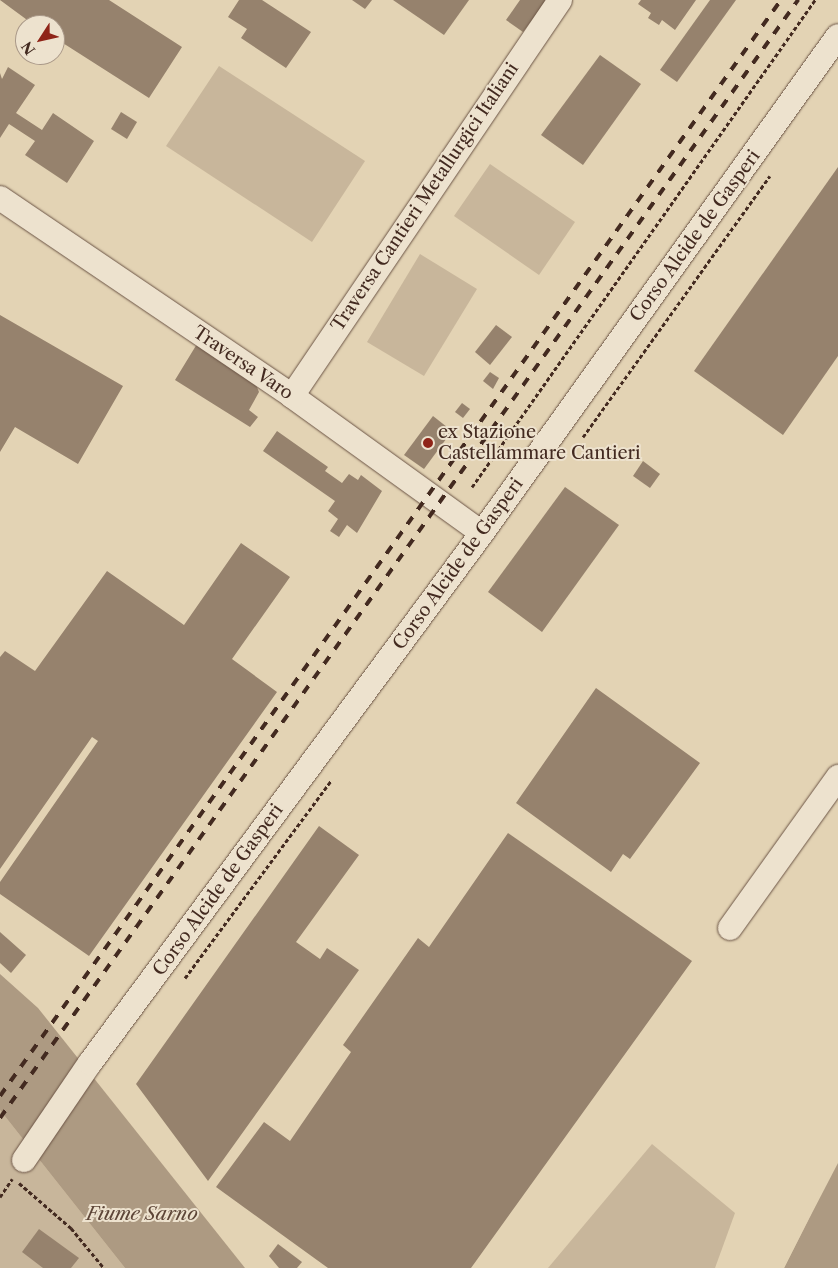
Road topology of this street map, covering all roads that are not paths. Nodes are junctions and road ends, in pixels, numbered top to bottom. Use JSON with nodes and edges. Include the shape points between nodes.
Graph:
{"nodes":[{"id":1,"x":560,"y":0,"type":"edge"},
{"id":2,"x":838,"y":36,"type":"edge"},
{"id":3,"x":0,"y":198,"type":"edge"},
{"id":4,"x":292,"y":396,"type":"junction"},
{"id":5,"x":482,"y":534,"type":"junction"},
{"id":6,"x":838,"y":777,"type":"edge"},
{"id":7,"x":730,"y":928,"type":"dead end"},
{"id":8,"x":18,"y":1169,"type":"road end"}],
"edges":[{"from":1,"to":4,"type":"street","name":"Traversa Cantieri Metallurgici Italiani"},
{"from":2,"to":5,"type":"street","name":"Corso Alcide de Gasperi"},
{"from":3,"to":4,"type":"street","name":"Traversa Varo"},
{"from":4,"to":5,"type":"street","name":"Traversa Varo"},
{"from":5,"to":8,"type":"street","name":"Corso Alcide de Gasperi","via":[[90,1063]]},
{"from":6,"to":7,"type":"street"}]}
